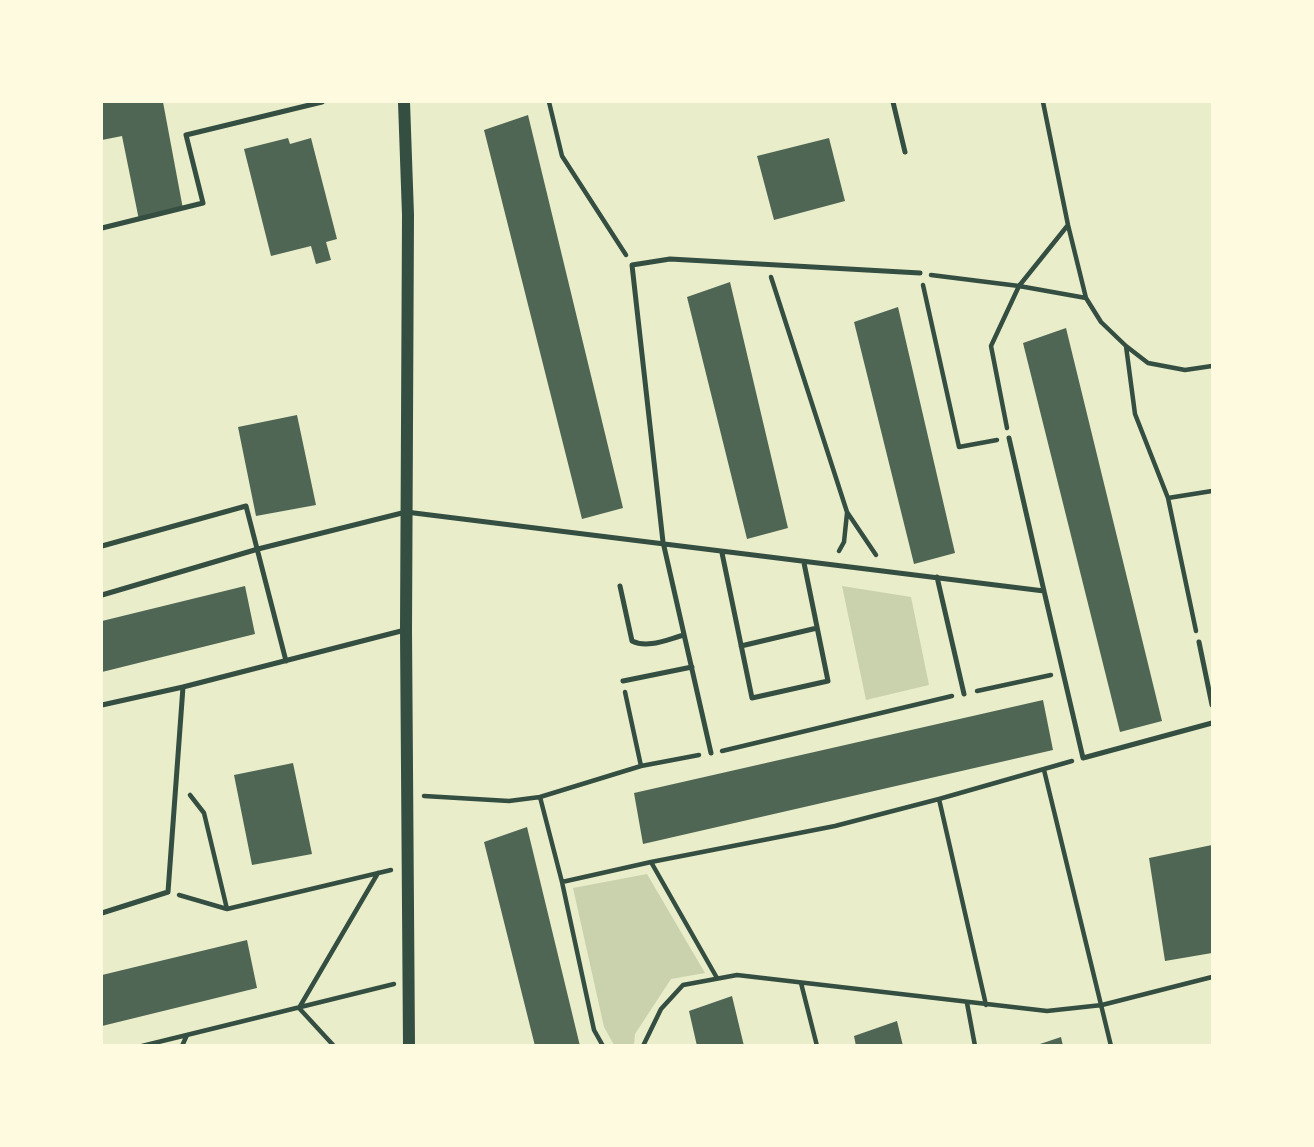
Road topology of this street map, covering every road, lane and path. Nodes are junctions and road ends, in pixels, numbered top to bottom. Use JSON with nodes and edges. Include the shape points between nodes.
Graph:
{"nodes":[{"id":1,"x":322,"y":102,"type":"edge"},
{"id":2,"x":404,"y":102,"type":"edge"},
{"id":3,"x":549,"y":102,"type":"edge"},
{"id":4,"x":893,"y":102,"type":"edge"},
{"id":5,"x":1043,"y":102,"type":"edge"},
{"id":6,"x":905,"y":152,"type":"dead end"},
{"id":7,"x":1068,"y":225,"type":"junction"},
{"id":8,"x":102,"y":228,"type":"edge"},
{"id":9,"x":766,"y":263,"type":"junction"},
{"id":10,"x":632,"y":264,"type":"junction"},
{"id":11,"x":920,"y":273,"type":"junction"},
{"id":12,"x":1018,"y":286,"type":"junction"},
{"id":13,"x":1086,"y":298,"type":"junction"},
{"id":14,"x":1126,"y":346,"type":"junction"},
{"id":15,"x":1213,"y":366,"type":"edge"},
{"id":16,"x":1009,"y":438,"type":"junction"},
{"id":17,"x":1213,"y":491,"type":"edge"},
{"id":18,"x":1168,"y":498,"type":"junction"},
{"id":19,"x":406,"y":512,"type":"junction"},
{"id":20,"x":847,"y":512,"type":"junction"},
{"id":21,"x":663,"y":542,"type":"junction"},
{"id":22,"x":102,"y":546,"type":"edge"},
{"id":23,"x":258,"y":549,"type":"junction"},
{"id":24,"x":722,"y":553,"type":"junction"},
{"id":25,"x":804,"y":563,"type":"junction"},
{"id":26,"x":832,"y":564,"type":"junction"},
{"id":27,"x":890,"y":573,"type":"junction"},
{"id":28,"x":937,"y":578,"type":"junction"},
{"id":29,"x":620,"y":586,"type":"dead end"},
{"id":30,"x":1044,"y":591,"type":"junction"},
{"id":31,"x":102,"y":595,"type":"edge"},
{"id":32,"x":817,"y":628,"type":"junction"},
{"id":33,"x":406,"y":630,"type":"junction"},
{"id":34,"x":684,"y":635,"type":"junction"},
{"id":35,"x":1199,"y":642,"type":"joint"},
{"id":36,"x":741,"y":646,"type":"junction"},
{"id":37,"x":286,"y":661,"type":"junction"},
{"id":38,"x":692,"y":667,"type":"junction"},
{"id":39,"x":1062,"y":673,"type":"junction"},
{"id":40,"x":623,"y":681,"type":"joint"},
{"id":41,"x":183,"y":687,"type":"junction"},
{"id":42,"x":964,"y":694,"type":"junction"},
{"id":43,"x":102,"y":705,"type":"edge"},
{"id":44,"x":1213,"y":705,"type":"edge"},
{"id":45,"x":1213,"y":723,"type":"edge"},
{"id":46,"x":711,"y":753,"type":"junction"},
{"id":47,"x":1083,"y":758,"type":"junction"},
{"id":48,"x":641,"y":766,"type":"junction"},
{"id":49,"x":1044,"y":770,"type":"junction"},
{"id":50,"x":177,"y":779,"type":"junction"},
{"id":51,"x":408,"y":795,"type":"junction"},
{"id":52,"x":540,"y":797,"type":"junction"},
{"id":53,"x":939,"y":799,"type":"junction"},
{"id":54,"x":651,"y":862,"type":"junction"},
{"id":55,"x":408,"y":867,"type":"junction"},
{"id":56,"x":379,"y":872,"type":"junction"},
{"id":57,"x":562,"y":882,"type":"junction"},
{"id":58,"x":168,"y":892,"type":"junction"},
{"id":59,"x":227,"y":909,"type":"junction"},
{"id":60,"x":102,"y":913,"type":"edge"},
{"id":61,"x":1213,"y":977,"type":"edge"},
{"id":62,"x":717,"y":978,"type":"junction"},
{"id":63,"x":408,"y":981,"type":"junction"},
{"id":64,"x":802,"y":983,"type":"junction"},
{"id":65,"x":967,"y":1003,"type":"junction"},
{"id":66,"x":986,"y":1005,"type":"junction"},
{"id":67,"x":1102,"y":1005,"type":"junction"},
{"id":68,"x":299,"y":1008,"type":"junction"},
{"id":69,"x":187,"y":1035,"type":"junction"},
{"id":70,"x":142,"y":1045,"type":"edge"},
{"id":71,"x":182,"y":1045,"type":"edge"},
{"id":72,"x":334,"y":1045,"type":"edge"},
{"id":73,"x":409,"y":1045,"type":"edge"},
{"id":74,"x":603,"y":1045,"type":"edge"},
{"id":75,"x":643,"y":1045,"type":"edge"},
{"id":76,"x":817,"y":1045,"type":"edge"},
{"id":77,"x":975,"y":1045,"type":"edge"},
{"id":78,"x":1111,"y":1045,"type":"edge"}],
"edges":[{"from":1,"to":8,"type":"lane","via":[[186,135],[203,203]]},
{"from":2,"to":19,"type":"street"},
{"from":3,"to":10,"type":"path","via":[[562,156]]},
{"from":4,"to":6,"type":"lane"},
{"from":5,"to":7,"type":"path"},
{"from":7,"to":12,"type":"path"},
{"from":7,"to":13,"type":"path"},
{"from":9,"to":10,"type":"lane","via":[[670,258]]},
{"from":9,"to":11,"type":"lane"},
{"from":9,"to":20,"type":"path"},
{"from":10,"to":21,"type":"lane"},
{"from":11,"to":12,"type":"path"},
{"from":11,"to":16,"type":"path","via":[[959,447]]},
{"from":12,"to":13,"type":"path"},
{"from":12,"to":16,"type":"path","via":[[991,346]]},
{"from":13,"to":14,"type":"path","via":[[1101,322]]},
{"from":14,"to":15,"type":"path","via":[[1148,363],[1185,370]]},
{"from":14,"to":18,"type":"path","via":[[1135,414]]},
{"from":16,"to":30,"type":"lane"},
{"from":17,"to":18,"type":"path"},
{"from":18,"to":35,"type":"path"},
{"from":19,"to":21,"type":"lane"},
{"from":19,"to":23,"type":"lane"},
{"from":19,"to":33,"type":"street"},
{"from":20,"to":26,"type":"path","via":[[844,542]]},
{"from":20,"to":27,"type":"path"},
{"from":21,"to":24,"type":"lane"},
{"from":21,"to":34,"type":"lane"},
{"from":22,"to":23,"type":"lane","via":[[246,506]]},
{"from":23,"to":31,"type":"lane"},
{"from":23,"to":37,"type":"lane"},
{"from":24,"to":25,"type":"lane"},
{"from":24,"to":36,"type":"lane"},
{"from":25,"to":26,"type":"lane"},
{"from":25,"to":32,"type":"lane"},
{"from":26,"to":27,"type":"lane"},
{"from":27,"to":28,"type":"lane"},
{"from":28,"to":30,"type":"lane"},
{"from":28,"to":42,"type":"lane"},
{"from":29,"to":34,"type":"lane","via":[[632,641],[651,644]]},
{"from":30,"to":39,"type":"lane"},
{"from":32,"to":36,"type":"lane"},
{"from":32,"to":36,"type":"lane","via":[[828,681],[752,698]]},
{"from":33,"to":37,"type":"lane"},
{"from":33,"to":51,"type":"street"},
{"from":34,"to":38,"type":"lane"},
{"from":35,"to":44,"type":"lane"},
{"from":37,"to":41,"type":"lane"},
{"from":38,"to":40,"type":"lane"},
{"from":38,"to":46,"type":"lane"},
{"from":39,"to":42,"type":"path"},
{"from":39,"to":47,"type":"lane"},
{"from":40,"to":48,"type":"path"},
{"from":41,"to":43,"type":"lane"},
{"from":41,"to":50,"type":"lane"},
{"from":42,"to":46,"type":"path"},
{"from":45,"to":47,"type":"lane"},
{"from":46,"to":48,"type":"path"},
{"from":47,"to":49,"type":"path"},
{"from":48,"to":52,"type":"path"},
{"from":49,"to":53,"type":"path"},
{"from":49,"to":67,"type":"path"},
{"from":50,"to":58,"type":"lane"},
{"from":50,"to":59,"type":"path","via":[[204,813]]},
{"from":51,"to":52,"type":"path","via":[[509,802]]},
{"from":51,"to":55,"type":"street"},
{"from":52,"to":57,"type":"path"},
{"from":53,"to":54,"type":"path","via":[[835,826]]},
{"from":53,"to":66,"type":"path"},
{"from":54,"to":57,"type":"path"},
{"from":54,"to":62,"type":"path"},
{"from":55,"to":56,"type":"path"},
{"from":55,"to":63,"type":"street"},
{"from":56,"to":59,"type":"path"},
{"from":56,"to":68,"type":"path"},
{"from":57,"to":74,"type":"path","via":[[594,1030]]},
{"from":58,"to":59,"type":"path"},
{"from":58,"to":60,"type":"lane"},
{"from":61,"to":67,"type":"path"},
{"from":62,"to":64,"type":"path","via":[[737,975]]},
{"from":62,"to":75,"type":"path","via":[[683,985],[661,1009]]},
{"from":63,"to":68,"type":"path"},
{"from":63,"to":73,"type":"street"},
{"from":64,"to":65,"type":"path"},
{"from":64,"to":76,"type":"path"},
{"from":65,"to":66,"type":"path"},
{"from":65,"to":77,"type":"path"},
{"from":66,"to":67,"type":"path","via":[[1047,1011]]},
{"from":67,"to":78,"type":"path"},
{"from":68,"to":69,"type":"path"},
{"from":68,"to":72,"type":"path"},
{"from":69,"to":70,"type":"path"},
{"from":69,"to":71,"type":"path"}]}
